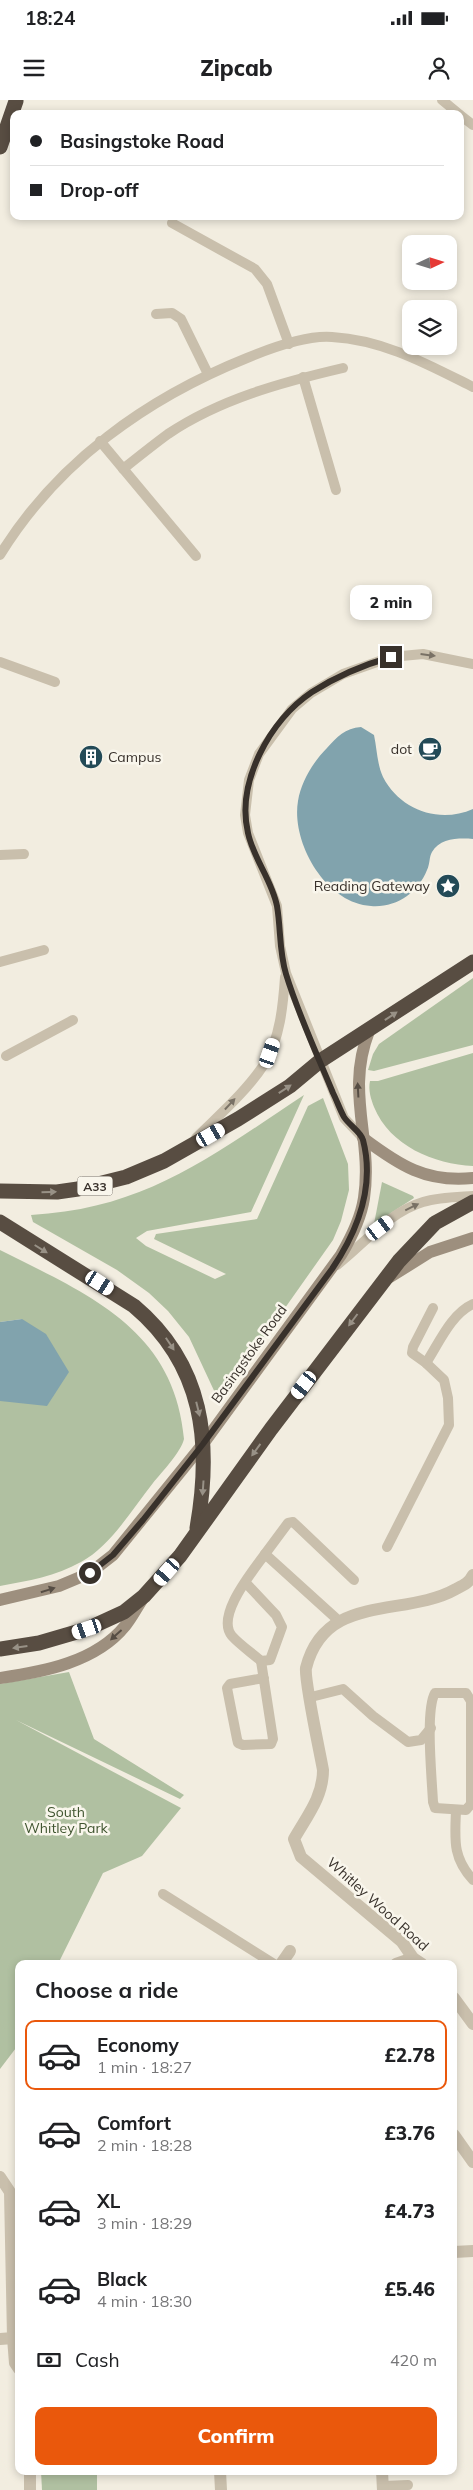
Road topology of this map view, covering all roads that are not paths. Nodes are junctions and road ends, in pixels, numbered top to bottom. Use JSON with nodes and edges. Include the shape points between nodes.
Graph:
{"nodes":[{"id":1,"x":442,"y":100,"type":"edge"},
{"id":2,"x":454,"y":110,"type":"edge"},
{"id":3,"x":10,"y":111,"type":"edge"},
{"id":4,"x":10,"y":118,"type":"edge"},
{"id":5,"x":0,"y":130,"type":"edge"},
{"id":6,"x":0,"y":147,"type":"edge"},
{"id":7,"x":172,"y":223,"type":"dead end"},
{"id":8,"x":156,"y":314,"type":"dead end"},
{"id":9,"x":288,"y":344,"type":"junction"},
{"id":10,"x":343,"y":368,"type":"dead end"},
{"id":11,"x":208,"y":374,"type":"junction"},
{"id":12,"x":303,"y":377,"type":"junction"},
{"id":13,"x":473,"y":387,"type":"edge"},
{"id":14,"x":100,"y":441,"type":"junction"},
{"id":15,"x":122,"y":469,"type":"junction"},
{"id":16,"x":336,"y":490,"type":"dead end"},
{"id":17,"x":0,"y":555,"type":"edge"},
{"id":18,"x":196,"y":556,"type":"dead end"},
{"id":19,"x":0,"y":662,"type":"edge"},
{"id":20,"x":473,"y":664,"type":"edge"},
{"id":21,"x":56,"y":682,"type":"dead end"},
{"id":22,"x":24,"y":854,"type":"dead end"},
{"id":23,"x":0,"y":856,"type":"edge"},
{"id":24,"x":44,"y":950,"type":"dead end"},
{"id":25,"x":0,"y":962,"type":"edge"},
{"id":26,"x":473,"y":962,"type":"edge"},
{"id":27,"x":286,"y":973,"type":"junction"},
{"id":28,"x":73,"y":1020,"type":"dead end"},
{"id":29,"x":369,"y":1031,"type":"junction"},
{"id":30,"x":6,"y":1056,"type":"dead end"},
{"id":31,"x":320,"y":1062,"type":"junction"},
{"id":32,"x":363,"y":1138,"type":"junction"},
{"id":33,"x":183,"y":1151,"type":"junction"},
{"id":34,"x":473,"y":1178,"type":"edge"},
{"id":35,"x":0,"y":1191,"type":"edge"},
{"id":36,"x":473,"y":1196,"type":"edge"},
{"id":37,"x":473,"y":1202,"type":"edge"},
{"id":38,"x":473,"y":1210,"type":"edge"},
{"id":39,"x":446,"y":1216,"type":"junction"},
{"id":40,"x":0,"y":1222,"type":"edge"},
{"id":41,"x":473,"y":1238,"type":"edge"},
{"id":42,"x":332,"y":1269,"type":"junction"},
{"id":43,"x":382,"y":1281,"type":"junction"},
{"id":44,"x":473,"y":1304,"type":"edge"},
{"id":45,"x":433,"y":1308,"type":"dead end"},
{"id":46,"x":426,"y":1363,"type":"junction"},
{"id":47,"x":203,"y":1444,"type":"junction"},
{"id":48,"x":197,"y":1532,"type":"junction"},
{"id":49,"x":386,"y":1546,"type":"dead end"},
{"id":50,"x":265,"y":1554,"type":"junction"},
{"id":51,"x":473,"y":1575,"type":"edge"},
{"id":52,"x":354,"y":1580,"type":"dead end"},
{"id":53,"x":245,"y":1582,"type":"junction"},
{"id":54,"x":144,"y":1596,"type":"junction"},
{"id":55,"x":0,"y":1600,"type":"edge"},
{"id":56,"x":339,"y":1621,"type":"junction"},
{"id":57,"x":0,"y":1649,"type":"edge"},
{"id":58,"x":261,"y":1661,"type":"junction"},
{"id":59,"x":0,"y":1678,"type":"edge"},
{"id":60,"x":264,"y":1678,"type":"junction"},
{"id":61,"x":311,"y":1697,"type":"junction"},
{"id":62,"x":431,"y":1728,"type":"junction"},
{"id":63,"x":456,"y":1810,"type":"junction"},
{"id":64,"x":473,"y":1880,"type":"edge"},
{"id":65,"x":163,"y":1894,"type":"dead end"},
{"id":66,"x":290,"y":1951,"type":"dead end"},
{"id":67,"x":268,"y":1960,"type":"edge"},
{"id":68,"x":284,"y":1960,"type":"edge"},
{"id":69,"x":417,"y":1960,"type":"edge"},
{"id":70,"x":457,"y":2002,"type":"edge"},
{"id":71,"x":473,"y":2024,"type":"edge"},
{"id":72,"x":457,"y":2139,"type":"edge"},
{"id":73,"x":473,"y":2162,"type":"edge"},
{"id":74,"x":0,"y":2177,"type":"edge"},
{"id":75,"x":15,"y":2233,"type":"edge"},
{"id":76,"x":473,"y":2250,"type":"edge"},
{"id":77,"x":457,"y":2252,"type":"edge"},
{"id":78,"x":15,"y":2273,"type":"edge"},
{"id":79,"x":13,"y":2338,"type":"junction"},
{"id":80,"x":0,"y":2339,"type":"edge"},
{"id":81,"x":15,"y":2363,"type":"edge"},
{"id":82,"x":30,"y":2475,"type":"edge"},
{"id":83,"x":220,"y":2475,"type":"edge"},
{"id":84,"x":382,"y":2475,"type":"edge"},
{"id":85,"x":408,"y":2485,"type":"dead end"},
{"id":86,"x":383,"y":2488,"type":"edge"},
{"id":87,"x":30,"y":2490,"type":"edge"},
{"id":88,"x":221,"y":2490,"type":"edge"}],
"edges":[{"from":1,"to":2,"type":"lane"},
{"from":3,"to":5,"type":"highway"},
{"from":4,"to":6,"type":"highway"},
{"from":7,"to":9,"type":"lane","via":[[255,269],[267,284]]},
{"from":8,"to":11,"type":"lane","via":[[172,313],[181,319]]},
{"from":9,"to":11,"type":"lane"},
{"from":9,"to":13,"type":"lane","via":[[330,337],[359,341],[403,352]]},
{"from":10,"to":12,"type":"lane"},
{"from":11,"to":14,"type":"lane","via":[[141,412]]},
{"from":12,"to":15,"type":"lane","via":[[254,392],[217,408],[170,433]]},
{"from":12,"to":16,"type":"lane"},
{"from":14,"to":15,"type":"lane"},
{"from":14,"to":17,"type":"lane","via":[[42,497]]},
{"from":15,"to":18,"type":"lane"},
{"from":19,"to":21,"type":"lane"},
{"from":27,"to":20,"type":"lane","one_way":true,"via":[[277,906],[252,846],[245,814],[249,780],[259,754],[292,709],[343,674],[391,657],[423,654]]},
{"from":22,"to":23,"type":"lane"},
{"from":24,"to":25,"type":"lane"},
{"from":29,"to":26,"type":"highway","number":"A33","one_way":true},
{"from":27,"to":31,"type":"lane"},
{"from":33,"to":27,"type":"lane","one_way":true,"via":[[264,1064],[279,1025]]},
{"from":28,"to":30,"type":"lane"},
{"from":29,"to":31,"type":"highway","number":"A33"},
{"from":32,"to":29,"type":"main road","name":"Basingstoke Road","one_way":true,"via":[[359,1060]]},
{"from":31,"to":32,"type":"lane","via":[[344,1118]]},
{"from":33,"to":31,"type":"highway","number":"A33","one_way":true,"via":[[290,1086]]},
{"from":32,"to":34,"type":"main road","via":[[411,1170],[445,1179]]},
{"from":32,"to":42,"type":"main road","name":"Basingstoke Road","via":[[364,1199],[348,1243]]},
{"from":35,"to":33,"type":"highway","number":"A33","one_way":true,"via":[[57,1192],[94,1186],[141,1172]]},
{"from":42,"to":36,"type":"lane","one_way":true,"via":[[380,1228],[411,1207],[436,1199]]},
{"from":37,"to":39,"type":"highway"},
{"from":38,"to":39,"type":"lane"},
{"from":39,"to":43,"type":"highway","via":[[426,1230]]},
{"from":40,"to":47,"type":"highway","one_way":true,"via":[[120,1296],[149,1318],[171,1345],[190,1382],[201,1422]]},
{"from":41,"to":43,"type":"main road","via":[[430,1252]]},
{"from":42,"to":47,"type":"main road","name":"Basingstoke Road"},
{"from":43,"to":48,"type":"highway","one_way":true},
{"from":44,"to":46,"type":"lane","via":[[455,1318]]},
{"from":45,"to":46,"type":"lane","via":[[412,1353]]},
{"from":46,"to":49,"type":"lane","via":[[444,1380],[449,1425]]},
{"from":47,"to":48,"type":"highway","one_way":true,"via":[[203,1483]]},
{"from":55,"to":47,"type":"main road","name":"Basingstoke Road","one_way":true,"via":[[59,1586],[90,1573],[102,1564],[143,1520]]},
{"from":48,"to":54,"type":"highway"},
{"from":50,"to":52,"type":"lane","via":[[288,1523],[294,1522]]},
{"from":50,"to":53,"type":"lane"},
{"from":50,"to":56,"type":"lane"},
{"from":51,"to":56,"type":"street","name":"Whitley Wood Road","via":[[470,1582],[447,1594],[354,1614]]},
{"from":53,"to":58,"type":"lane","via":[[228,1616],[227,1626],[231,1635]]},
{"from":53,"to":58,"type":"lane","via":[[282,1627],[270,1660]]},
{"from":54,"to":57,"type":"highway","one_way":true,"via":[[124,1612],[87,1629],[39,1644]]},
{"from":54,"to":59,"type":"main road","one_way":true,"via":[[125,1626],[102,1646],[64,1665]]},
{"from":56,"to":61,"type":"street","name":"Whitley Wood Road","via":[[324,1633],[306,1669]]},
{"from":58,"to":60,"type":"lane"},
{"from":60,"to":60,"type":"lane","via":[[273,1739],[271,1744],[243,1745],[238,1743],[227,1688],[230,1684]]},
{"from":61,"to":62,"type":"lane","via":[[344,1690],[408,1742],[421,1740]]},
{"from":61,"to":69,"type":"street","name":"Whitley Wood Road","via":[[323,1784],[318,1799],[294,1839],[296,1847],[301,1857],[402,1942]]},
{"from":62,"to":63,"type":"lane","via":[[433,1802],[435,1808]]},
{"from":62,"to":63,"type":"lane","via":[[435,1693],[466,1693],[471,1701],[470,1804],[466,1810]]},
{"from":63,"to":64,"type":"lane","via":[[456,1852],[461,1867]]},
{"from":65,"to":67,"type":"lane"},
{"from":66,"to":68,"type":"street"},
{"from":70,"to":71,"type":"street"},
{"from":72,"to":73,"type":"street"},
{"from":74,"to":75,"type":"street","via":[[10,2192]]},
{"from":76,"to":77,"type":"street"},
{"from":78,"to":79,"type":"street"},
{"from":79,"to":80,"type":"street"},
{"from":79,"to":81,"type":"street"},
{"from":82,"to":87,"type":"street"},
{"from":83,"to":88,"type":"street"},
{"from":84,"to":86,"type":"street"},
{"from":85,"to":86,"type":"lane"}]}
